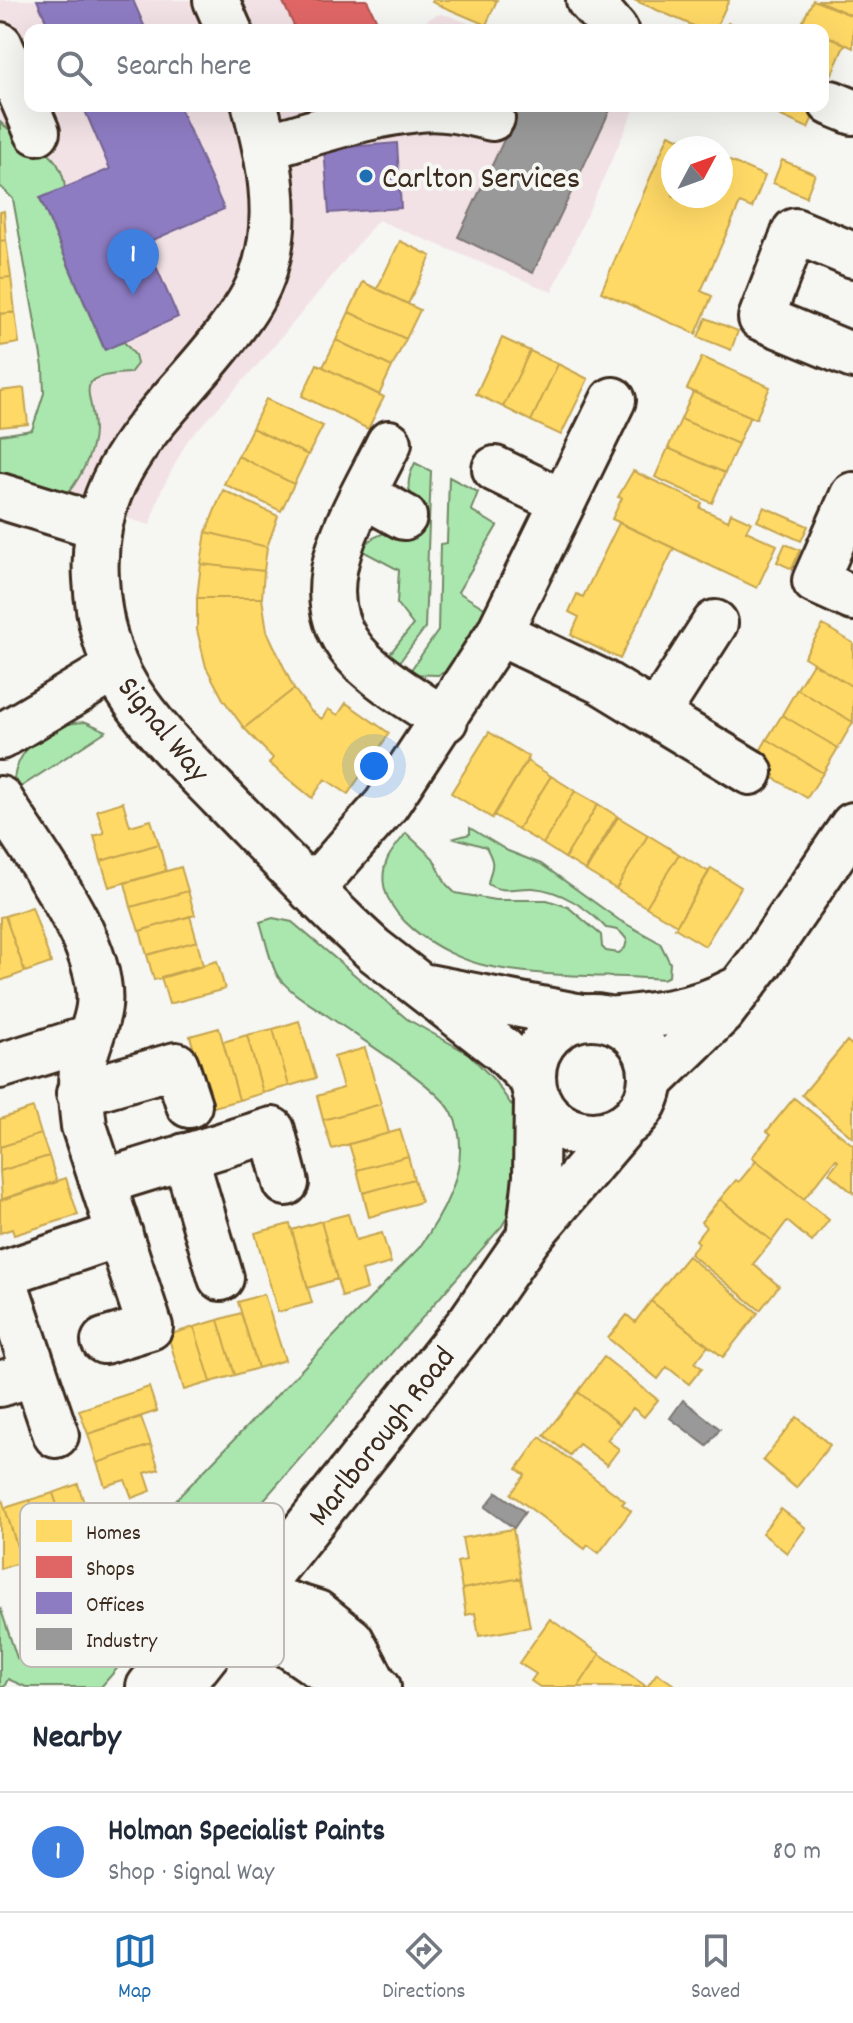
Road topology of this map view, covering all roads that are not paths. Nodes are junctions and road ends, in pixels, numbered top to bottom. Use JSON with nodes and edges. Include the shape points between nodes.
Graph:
{"nodes":[{"id":1,"x":216,"y":0,"type":"edge"},
{"id":2,"x":589,"y":0,"type":"edge"},
{"id":3,"x":226,"y":24,"type":"edge"},
{"id":4,"x":610,"y":24,"type":"edge"},
{"id":5,"x":0,"y":45,"type":"edge"},
{"id":6,"x":24,"y":101,"type":"edge"},
{"id":7,"x":28,"y":112,"type":"edge"},
{"id":8,"x":399,"y":112,"type":"edge"},
{"id":9,"x":465,"y":112,"type":"edge"},
{"id":10,"x":492,"y":118,"type":"dead end"},
{"id":11,"x":260,"y":126,"type":"edge"},
{"id":12,"x":37,"y":132,"type":"dead end"},
{"id":13,"x":853,"y":255,"type":"edge"},
{"id":14,"x":853,"y":356,"type":"edge"},
{"id":15,"x":613,"y":400,"type":"dead end"},
{"id":16,"x":389,"y":443,"type":"dead end"},
{"id":17,"x":495,"y":469,"type":"dead end"},
{"id":18,"x":364,"y":495,"type":"junction"},
{"id":19,"x":853,"y":495,"type":"edge"},
{"id":20,"x":0,"y":496,"type":"edge"},
{"id":21,"x":563,"y":502,"type":"junction"},
{"id":22,"x":404,"y":517,"type":"dead end"},
{"id":23,"x":98,"y":526,"type":"junction"},
{"id":24,"x":853,"y":598,"type":"edge"},
{"id":25,"x":715,"y":623,"type":"dead end"},
{"id":26,"x":499,"y":633,"type":"junction"},
{"id":27,"x":116,"y":668,"type":"junction"},
{"id":28,"x":656,"y":715,"type":"junction"},
{"id":29,"x":445,"y":720,"type":"junction"},
{"id":30,"x":0,"y":737,"type":"edge"},
{"id":31,"x":750,"y":772,"type":"dead end"},
{"id":32,"x":0,"y":799,"type":"edge"},
{"id":33,"x":853,"y":825,"type":"edge"},
{"id":34,"x":311,"y":890,"type":"junction"},
{"id":35,"x":418,"y":985,"type":"junction"},
{"id":36,"x":740,"y":988,"type":"junction"},
{"id":37,"x":596,"y":1018,"type":"junction"},
{"id":38,"x":90,"y":1038,"type":"junction"},
{"id":39,"x":0,"y":1066,"type":"edge"},
{"id":40,"x":652,"y":1080,"type":"junction"},
{"id":41,"x":535,"y":1089,"type":"junction"},
{"id":42,"x":79,"y":1093,"type":"junction"},
{"id":43,"x":189,"y":1105,"type":"dead end"},
{"id":44,"x":621,"y":1129,"type":"junction"},
{"id":45,"x":195,"y":1153,"type":"junction"},
{"id":46,"x":103,"y":1182,"type":"junction"},
{"id":47,"x":286,"y":1183,"type":"dead end"},
{"id":48,"x":120,"y":1234,"type":"junction"},
{"id":49,"x":529,"y":1237,"type":"junction"},
{"id":50,"x":221,"y":1278,"type":"dead end"},
{"id":51,"x":104,"y":1341,"type":"dead end"},
{"id":52,"x":18,"y":1378,"type":"edge"},
{"id":53,"x":56,"y":1435,"type":"dead end"},
{"id":54,"x":284,"y":1557,"type":"edge"},
{"id":55,"x":284,"y":1637,"type":"edge"},
{"id":56,"x":196,"y":1677,"type":"edge"},
{"id":57,"x":376,"y":1686,"type":"edge"},
{"id":58,"x":149,"y":1687,"type":"edge"}],
"edges":[{"from":1,"to":3,"type":"street"},
{"from":2,"to":4,"type":"street"},
{"from":5,"to":6,"type":"street"},
{"from":7,"to":12,"type":"street"},
{"from":8,"to":11,"type":"street"},
{"from":9,"to":10,"type":"street"},
{"from":11,"to":23,"type":"street","name":"Signal Way","via":[[273,207],[265,267],[241,316],[137,442],[115,478]]},
{"from":13,"to":14,"type":"street","via":[[795,231],[761,318]]},
{"from":15,"to":21,"type":"street"},
{"from":16,"to":18,"type":"street"},
{"from":17,"to":21,"type":"street"},
{"from":18,"to":22,"type":"street"},
{"from":18,"to":29,"type":"street","via":[[332,574],[336,623],[365,664]]},
{"from":19,"to":24,"type":"street","via":[[815,581]]},
{"from":20,"to":23,"type":"street"},
{"from":21,"to":26,"type":"street"},
{"from":23,"to":27,"type":"street","name":"Signal Way","via":[[97,601]]},
{"from":25,"to":28,"type":"street"},
{"from":26,"to":28,"type":"street","via":[[602,682]]},
{"from":26,"to":29,"type":"street"},
{"from":27,"to":30,"type":"street"},
{"from":27,"to":34,"type":"street","name":"Signal Way","via":[[159,732]]},
{"from":28,"to":31,"type":"street"},
{"from":29,"to":34,"type":"street","via":[[379,816]]},
{"from":32,"to":38,"type":"street","via":[[90,953],[99,1006]]},
{"from":33,"to":36,"type":"street"},
{"from":34,"to":35,"type":"street","name":"Signal Way"},
{"from":35,"to":37,"type":"street","name":"Signal Way"},
{"from":35,"to":41,"type":"street","name":"Signal Way","via":[[503,1050]]},
{"from":36,"to":37,"type":"street","via":[[676,1013]]},
{"from":36,"to":40,"type":"street"},
{"from":37,"to":40,"type":"street","via":[[628,1028],[642,1042]]},
{"from":37,"to":41,"type":"street","via":[[565,1023],[552,1032],[534,1063]]},
{"from":38,"to":39,"type":"street"},
{"from":38,"to":42,"type":"street"},
{"from":40,"to":44,"type":"street","via":[[636,1117]]},
{"from":41,"to":44,"type":"street","via":[[548,1115],[563,1128],[581,1135]]},
{"from":41,"to":49,"type":"street","name":"Marlborough Road","via":[[536,1177]]},
{"from":42,"to":43,"type":"street","via":[[176,1065]]},
{"from":42,"to":46,"type":"street"},
{"from":44,"to":49,"type":"street","name":"Marlborough Road"},
{"from":45,"to":46,"type":"street"},
{"from":45,"to":47,"type":"street","via":[[272,1130]]},
{"from":45,"to":50,"type":"street"},
{"from":46,"to":48,"type":"street"},
{"from":48,"to":51,"type":"street","via":[[150,1327]]},
{"from":48,"to":52,"type":"street","via":[[2,1274]]},
{"from":49,"to":54,"type":"street","name":"Marlborough Road","via":[[471,1321]]},
{"from":52,"to":53,"type":"street"},
{"from":55,"to":57,"type":"street","via":[[329,1673]]},
{"from":56,"to":58,"type":"street","name":"Marlborough Road","via":[[153,1682]]}]}
